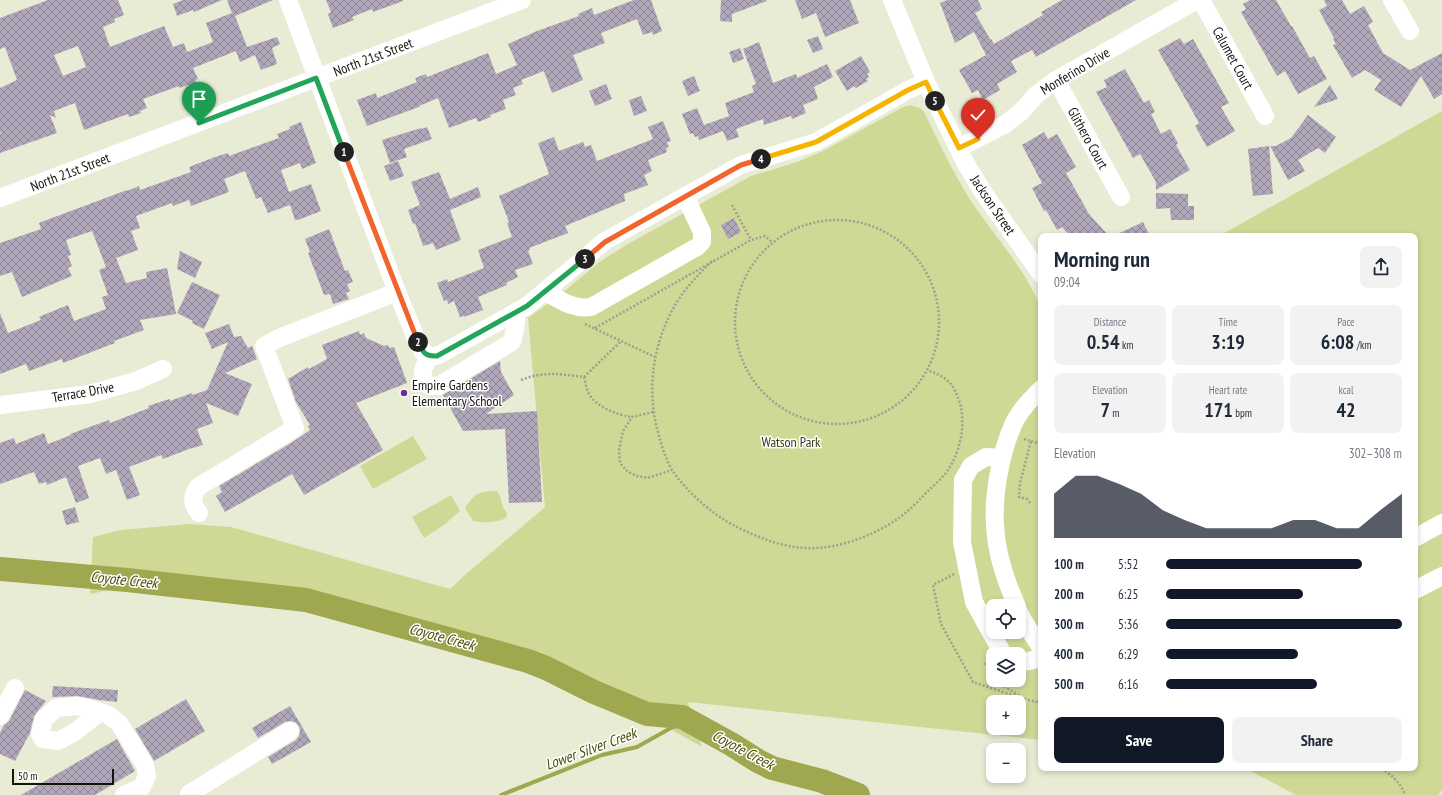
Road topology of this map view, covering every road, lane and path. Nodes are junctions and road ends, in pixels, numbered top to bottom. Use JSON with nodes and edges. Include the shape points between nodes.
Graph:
{"nodes":[{"id":1,"x":288,"y":0,"type":"edge"},
{"id":2,"x":522,"y":0,"type":"edge"},
{"id":3,"x":892,"y":0,"type":"edge"},
{"id":4,"x":1197,"y":0,"type":"edge"},
{"id":5,"x":1201,"y":0,"type":"edge"},
{"id":6,"x":1392,"y":0,"type":"edge"},
{"id":7,"x":1410,"y":31,"type":"dead end"},
{"id":8,"x":316,"y":78,"type":"junction"},
{"id":9,"x":1056,"y":80,"type":"junction"},
{"id":10,"x":926,"y":82,"type":"junction"},
{"id":11,"x":1266,"y":116,"type":"dead end"},
{"id":12,"x":959,"y":148,"type":"junction"},
{"id":13,"x":685,"y":196,"type":"junction"},
{"id":14,"x":1121,"y":196,"type":"dead end"},
{"id":15,"x":0,"y":198,"type":"edge"},
{"id":16,"x":732,"y":205,"type":"dead end"},
{"id":17,"x":751,"y":240,"type":"junction"},
{"id":18,"x":772,"y":242,"type":"junction"},
{"id":19,"x":712,"y":261,"type":"junction"},
{"id":20,"x":1038,"y":270,"type":"edge"},
{"id":21,"x":397,"y":292,"type":"junction"},
{"id":22,"x":546,"y":292,"type":"junction"},
{"id":23,"x":517,"y":311,"type":"junction"},
{"id":24,"x":582,"y":323,"type":"dead end"},
{"id":25,"x":595,"y":328,"type":"junction"},
{"id":26,"x":621,"y":341,"type":"junction"},
{"id":27,"x":430,"y":356,"type":"junction"},
{"id":28,"x":655,"y":357,"type":"junction"},
{"id":29,"x":163,"y":369,"type":"dead end"},
{"id":30,"x":929,"y":371,"type":"junction"},
{"id":31,"x":584,"y":377,"type":"junction"},
{"id":32,"x":521,"y":380,"type":"dead end"},
{"id":33,"x":1038,"y":392,"type":"edge"},
{"id":34,"x":0,"y":404,"type":"edge"},
{"id":35,"x":653,"y":412,"type":"junction"},
{"id":36,"x":632,"y":417,"type":"junction"},
{"id":37,"x":1018,"y":437,"type":"dead end"},
{"id":38,"x":1031,"y":441,"type":"junction"},
{"id":39,"x":1038,"y":443,"type":"edge"},
{"id":40,"x":1001,"y":458,"type":"junction"},
{"id":41,"x":672,"y":470,"type":"junction"},
{"id":42,"x":1030,"y":503,"type":"dead end"},
{"id":43,"x":199,"y":513,"type":"dead end"},
{"id":44,"x":1442,"y":523,"type":"edge"},
{"id":45,"x":1418,"y":536,"type":"edge"},
{"id":46,"x":967,"y":568,"type":"junction"},
{"id":47,"x":1442,"y":576,"type":"edge"},
{"id":48,"x":1418,"y":588,"type":"edge"},
{"id":49,"x":1013,"y":599,"type":"edge"},
{"id":50,"x":1026,"y":626,"type":"edge"},
{"id":51,"x":1038,"y":644,"type":"edge"},
{"id":52,"x":999,"y":647,"type":"edge"},
{"id":53,"x":1038,"y":658,"type":"edge"},
{"id":54,"x":1026,"y":661,"type":"edge"},
{"id":55,"x":1005,"y":687,"type":"edge"},
{"id":56,"x":15,"y":688,"type":"dead end"},
{"id":57,"x":1012,"y":695,"type":"edge"},
{"id":58,"x":1018,"y":695,"type":"edge"},
{"id":59,"x":1026,"y":699,"type":"edge"},
{"id":60,"x":1038,"y":702,"type":"edge"},
{"id":61,"x":100,"y":712,"type":"dead end"},
{"id":62,"x":0,"y":716,"type":"edge"},
{"id":63,"x":290,"y":731,"type":"dead end"},
{"id":64,"x":1386,"y":771,"type":"edge"},
{"id":65,"x":124,"y":795,"type":"edge"},
{"id":66,"x":190,"y":795,"type":"edge"},
{"id":67,"x":1405,"y":795,"type":"edge"}],
"edges":[{"from":1,"to":8,"type":"street"},
{"from":2,"to":8,"type":"street","name":"North 21st Street"},
{"from":3,"to":10,"type":"street","name":"Jackson Street"},
{"from":4,"to":9,"type":"street","name":"Monferino Drive"},
{"from":5,"to":11,"type":"street","name":"Calumet Court"},
{"from":6,"to":7,"type":"street"},
{"from":8,"to":15,"type":"street","name":"North 21st Street"},
{"from":8,"to":21,"type":"street"},
{"from":9,"to":12,"type":"street","name":"Monferino Drive","via":[[1036,94],[1021,112],[1004,125]]},
{"from":9,"to":14,"type":"street","name":"Glithero Court"},
{"from":10,"to":12,"type":"street","name":"Jackson Street"},
{"from":10,"to":13,"type":"street","via":[[816,142],[741,165]]},
{"from":12,"to":20,"type":"street","name":"Jackson Street","via":[[983,192]]},
{"from":13,"to":22,"type":"street","via":[[605,242]]},
{"from":13,"to":22,"type":"street","via":[[702,232],[702,242],[697,247],[591,307],[576,308]]},
{"from":16,"to":17,"type":"path"},
{"from":17,"to":18,"type":"path","via":[[765,236]]},
{"from":17,"to":19,"type":"path"},
{"from":18,"to":30,"type":"path","via":[[800,226],[833,219],[865,223],[895,236],[919,259],[934,288],[940,319],[936,351]]},
{"from":18,"to":30,"type":"path","via":[[750,267],[737,297],[735,330],[742,362],[759,389],[783,410],[812,422],[843,426],[874,419],[902,403]]},
{"from":19,"to":25,"type":"path"},
{"from":19,"to":28,"type":"path","via":[[680,296],[660,338]]},
{"from":21,"to":27,"type":"street","via":[[418,343],[423,352]]},
{"from":21,"to":43,"type":"street","via":[[264,346],[295,428],[198,487],[193,494],[194,506]]},
{"from":22,"to":23,"type":"street"},
{"from":23,"to":27,"type":"street","via":[[437,356]]},
{"from":23,"to":27,"type":"street","via":[[512,342],[438,386],[426,384],[422,377]]},
{"from":24,"to":25,"type":"path"},
{"from":25,"to":26,"type":"path"},
{"from":26,"to":28,"type":"path"},
{"from":26,"to":31,"type":"path"},
{"from":28,"to":35,"type":"path","via":[[651,389]]},
{"from":29,"to":34,"type":"street","name":"Terrace Drive","via":[[136,381],[90,394]]},
{"from":30,"to":41,"type":"path","via":[[947,379],[956,391],[961,408],[962,438],[955,455],[946,473],[906,513],[888,526],[860,538],[835,545],[806,548],[776,543],[727,522],[706,508]]},
{"from":31,"to":32,"type":"path","via":[[549,373]]},
{"from":31,"to":36,"type":"path","via":[[588,392],[596,403]]},
{"from":33,"to":40,"type":"street","via":[[1013,424]]},
{"from":35,"to":36,"type":"path"},
{"from":35,"to":41,"type":"path"},
{"from":36,"to":41,"type":"path","via":[[623,431],[619,450],[620,463],[628,472],[648,478]]},
{"from":37,"to":38,"type":"path"},
{"from":38,"to":39,"type":"path"},
{"from":38,"to":42,"type":"path","via":[[1019,496]]},
{"from":40,"to":46,"type":"street","via":[[986,457],[971,466],[963,480],[962,542]]},
{"from":40,"to":49,"type":"street","via":[[994,523],[1007,584]]},
{"from":44,"to":45,"type":"street"},
{"from":46,"to":52,"type":"street","via":[[974,602]]},
{"from":46,"to":57,"type":"path","via":[[933,585],[941,624],[973,682]]},
{"from":47,"to":48,"type":"street"},
{"from":50,"to":51,"type":"street"},
{"from":53,"to":54,"type":"street"},
{"from":55,"to":58,"type":"path"},
{"from":56,"to":62,"type":"street"},
{"from":59,"to":60,"type":"path"},
{"from":61,"to":65,"type":"street","via":[[119,722],[145,766],[147,776],[142,787]]},
{"from":63,"to":66,"type":"street"},
{"from":64,"to":67,"type":"path","via":[[1402,786]]}]}
